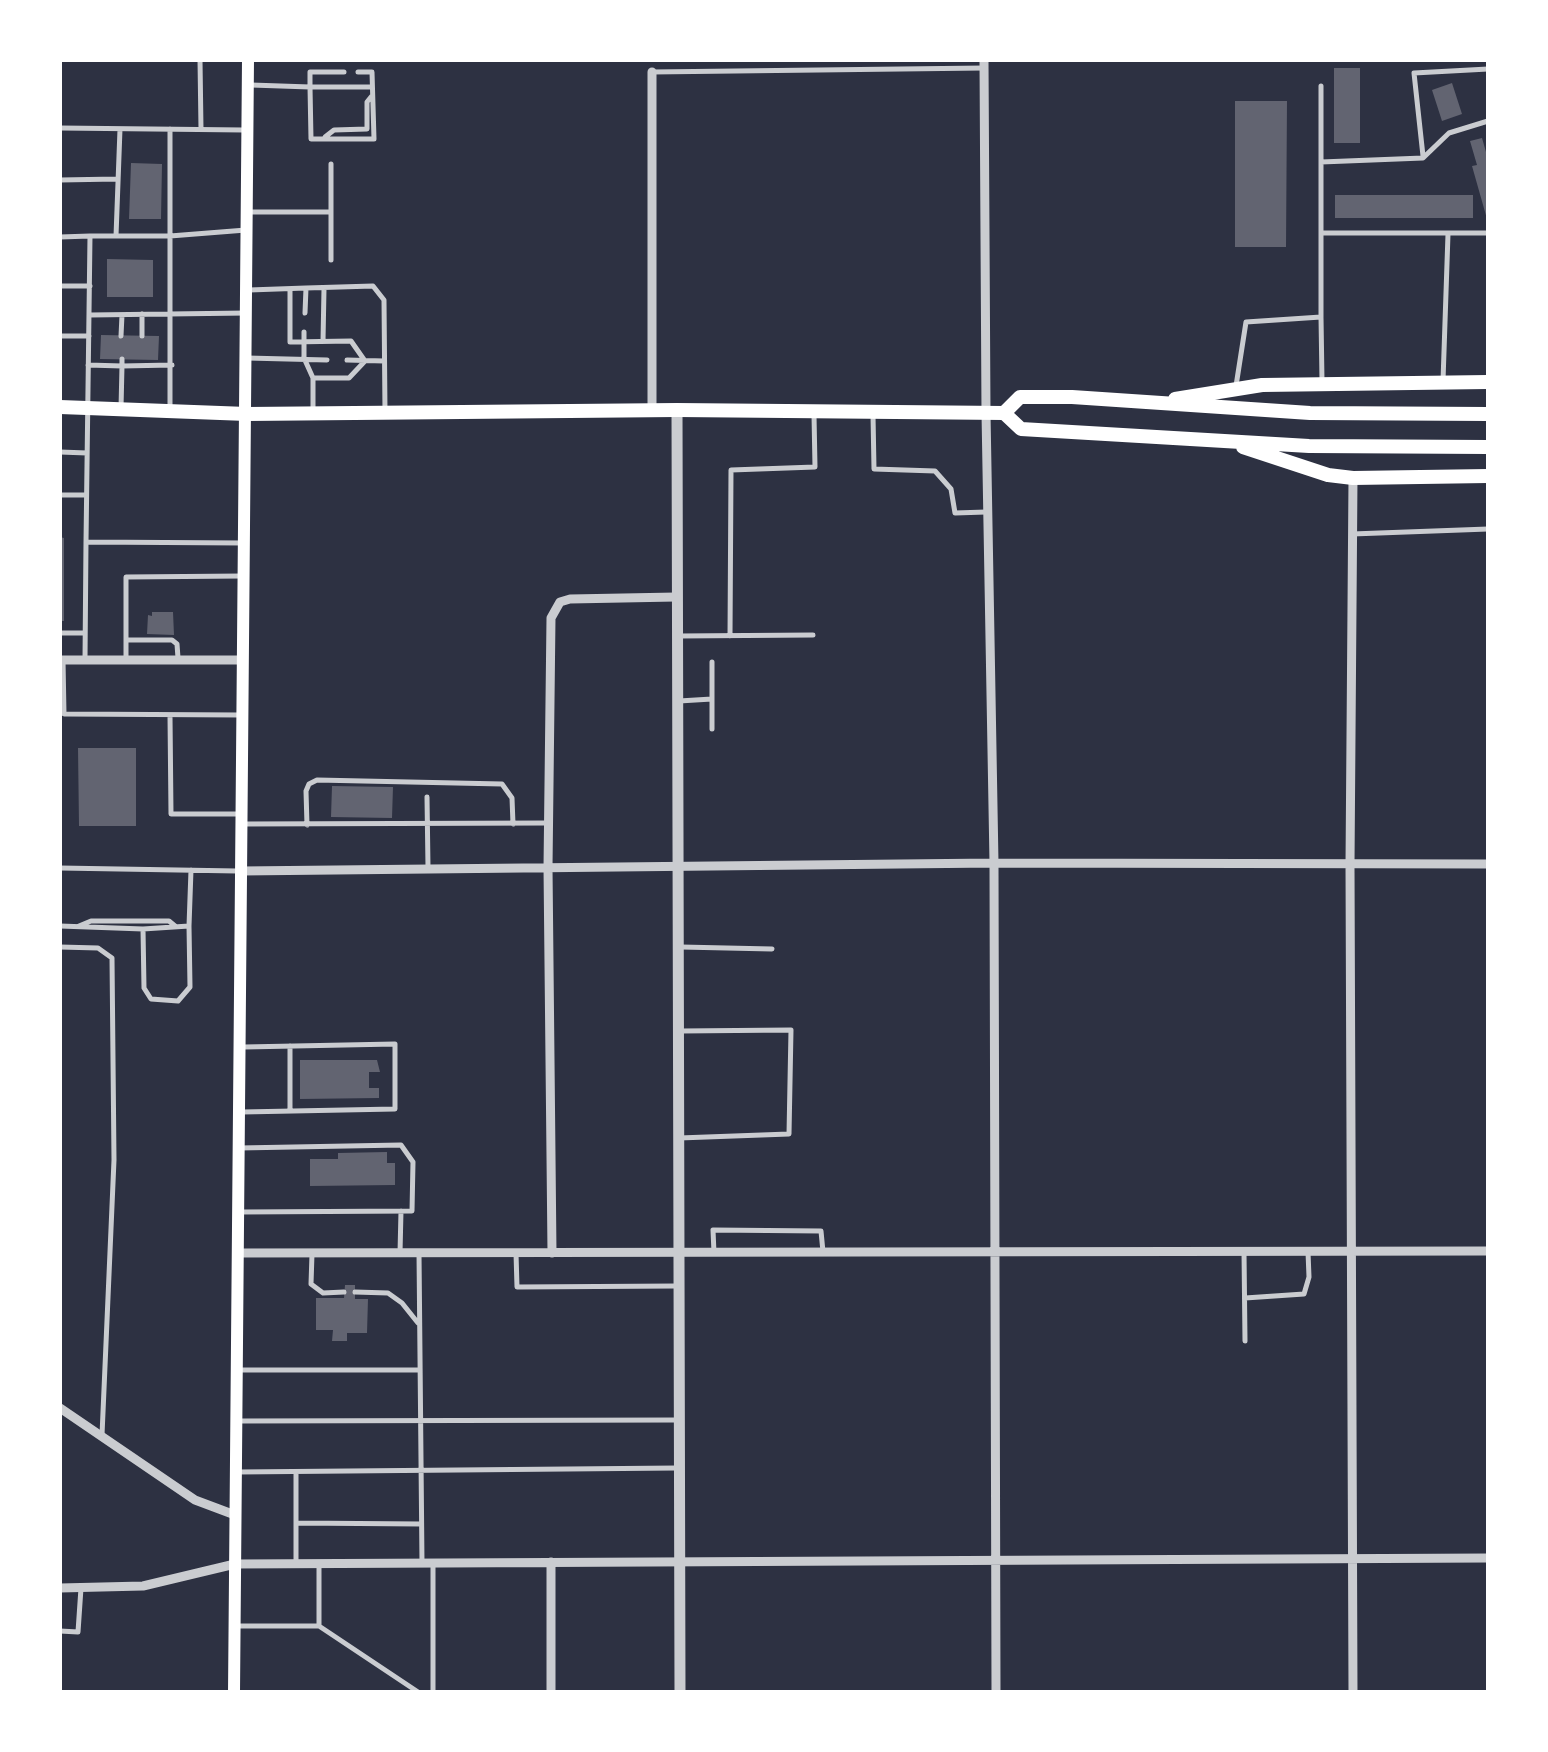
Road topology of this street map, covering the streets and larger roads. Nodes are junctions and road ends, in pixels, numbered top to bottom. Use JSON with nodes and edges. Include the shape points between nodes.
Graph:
{"nodes":[{"id":1,"x":248,"y":60,"type":"edge"},
{"id":2,"x":984,"y":64,"type":"edge"},
{"id":3,"x":652,"y":72,"type":"road end"},
{"id":4,"x":1488,"y":382,"type":"edge"},
{"id":5,"x":1150,"y":402,"type":"junction"},
{"id":6,"x":60,"y":407,"type":"edge"},
{"id":7,"x":677,"y":410,"type":"junction"},
{"id":8,"x":652,"y":411,"type":"junction"},
{"id":9,"x":986,"y":412,"type":"junction"},
{"id":10,"x":1004,"y":412,"type":"junction"},
{"id":11,"x":248,"y":414,"type":"junction"},
{"id":12,"x":1488,"y":414,"type":"edge"},
{"id":13,"x":1218,"y":439,"type":"junction"},
{"id":14,"x":1488,"y":447,"type":"edge"},
{"id":15,"x":1488,"y":476,"type":"edge"},
{"id":16,"x":1353,"y":478,"type":"junction"},
{"id":17,"x":676,"y":597,"type":"junction"},
{"id":18,"x":61,"y":660,"type":"edge"},
{"id":19,"x":243,"y":660,"type":"junction"},
{"id":20,"x":994,"y":863,"type":"junction"},
{"id":21,"x":1350,"y":864,"type":"junction"},
{"id":22,"x":1488,"y":864,"type":"edge"},
{"id":23,"x":548,"y":866,"type":"junction"},
{"id":24,"x":678,"y":866,"type":"junction"},
{"id":25,"x":242,"y":871,"type":"junction"},
{"id":26,"x":1488,"y":1251,"type":"edge"},
{"id":27,"x":552,"y":1252,"type":"junction"},
{"id":28,"x":679,"y":1252,"type":"junction"},
{"id":29,"x":995,"y":1252,"type":"junction"},
{"id":30,"x":1352,"y":1252,"type":"junction"},
{"id":31,"x":238,"y":1253,"type":"junction"},
{"id":32,"x":60,"y":1408,"type":"edge"},
{"id":33,"x":235,"y":1515,"type":"junction"},
{"id":34,"x":1352,"y":1558,"type":"junction"},
{"id":35,"x":1488,"y":1558,"type":"edge"},
{"id":36,"x":996,"y":1560,"type":"junction"},
{"id":37,"x":550,"y":1562,"type":"junction"},
{"id":38,"x":680,"y":1562,"type":"junction"},
{"id":39,"x":234,"y":1564,"type":"junction"},
{"id":40,"x":60,"y":1588,"type":"edge"},
{"id":41,"x":234,"y":1692,"type":"edge"},
{"id":42,"x":551,"y":1692,"type":"edge"},
{"id":43,"x":680,"y":1692,"type":"edge"},
{"id":44,"x":996,"y":1692,"type":"edge"},
{"id":45,"x":1353,"y":1692,"type":"edge"}],
"edges":[{"from":1,"to":11,"type":"main road"},
{"from":2,"to":9,"type":"street"},
{"from":3,"to":8,"type":"street"},
{"from":4,"to":5,"type":"main road","via":[[1262,385]]},
{"from":5,"to":10,"type":"main road","via":[[1020,398]]},
{"from":5,"to":12,"type":"main road","via":[[1310,413]]},
{"from":6,"to":11,"type":"main road"},
{"from":7,"to":8,"type":"main road"},
{"from":7,"to":9,"type":"main road"},
{"from":7,"to":17,"type":"street"},
{"from":8,"to":11,"type":"main road"},
{"from":9,"to":10,"type":"main road"},
{"from":9,"to":20,"type":"street"},
{"from":10,"to":13,"type":"main road","via":[[1021,429]]},
{"from":11,"to":19,"type":"main road"},
{"from":13,"to":14,"type":"main road"},
{"from":13,"to":16,"type":"main road"},
{"from":15,"to":16,"type":"main road"},
{"from":16,"to":21,"type":"street"},
{"from":17,"to":23,"type":"street","via":[[570,599],[554,607]]},
{"from":17,"to":24,"type":"street"},
{"from":18,"to":19,"type":"street"},
{"from":19,"to":25,"type":"main road"},
{"from":20,"to":21,"type":"street"},
{"from":20,"to":24,"type":"street"},
{"from":20,"to":29,"type":"street"},
{"from":21,"to":22,"type":"street"},
{"from":21,"to":30,"type":"street"},
{"from":23,"to":24,"type":"street"},
{"from":23,"to":25,"type":"street"},
{"from":23,"to":27,"type":"street"},
{"from":24,"to":28,"type":"street"},
{"from":25,"to":31,"type":"main road"},
{"from":26,"to":30,"type":"street"},
{"from":27,"to":28,"type":"street"},
{"from":27,"to":31,"type":"street"},
{"from":28,"to":29,"type":"street"},
{"from":28,"to":38,"type":"street"},
{"from":29,"to":30,"type":"street"},
{"from":29,"to":36,"type":"street"},
{"from":30,"to":34,"type":"street"},
{"from":31,"to":33,"type":"main road"},
{"from":32,"to":33,"type":"street","via":[[195,1500]]},
{"from":33,"to":39,"type":"main road"},
{"from":34,"to":35,"type":"street"},
{"from":34,"to":36,"type":"street"},
{"from":34,"to":45,"type":"street"},
{"from":36,"to":38,"type":"street"},
{"from":36,"to":44,"type":"street"},
{"from":37,"to":38,"type":"street"},
{"from":37,"to":39,"type":"street"},
{"from":37,"to":42,"type":"street"},
{"from":38,"to":43,"type":"street"},
{"from":39,"to":40,"type":"street","via":[[143,1586]]},
{"from":39,"to":41,"type":"main road"}]}
